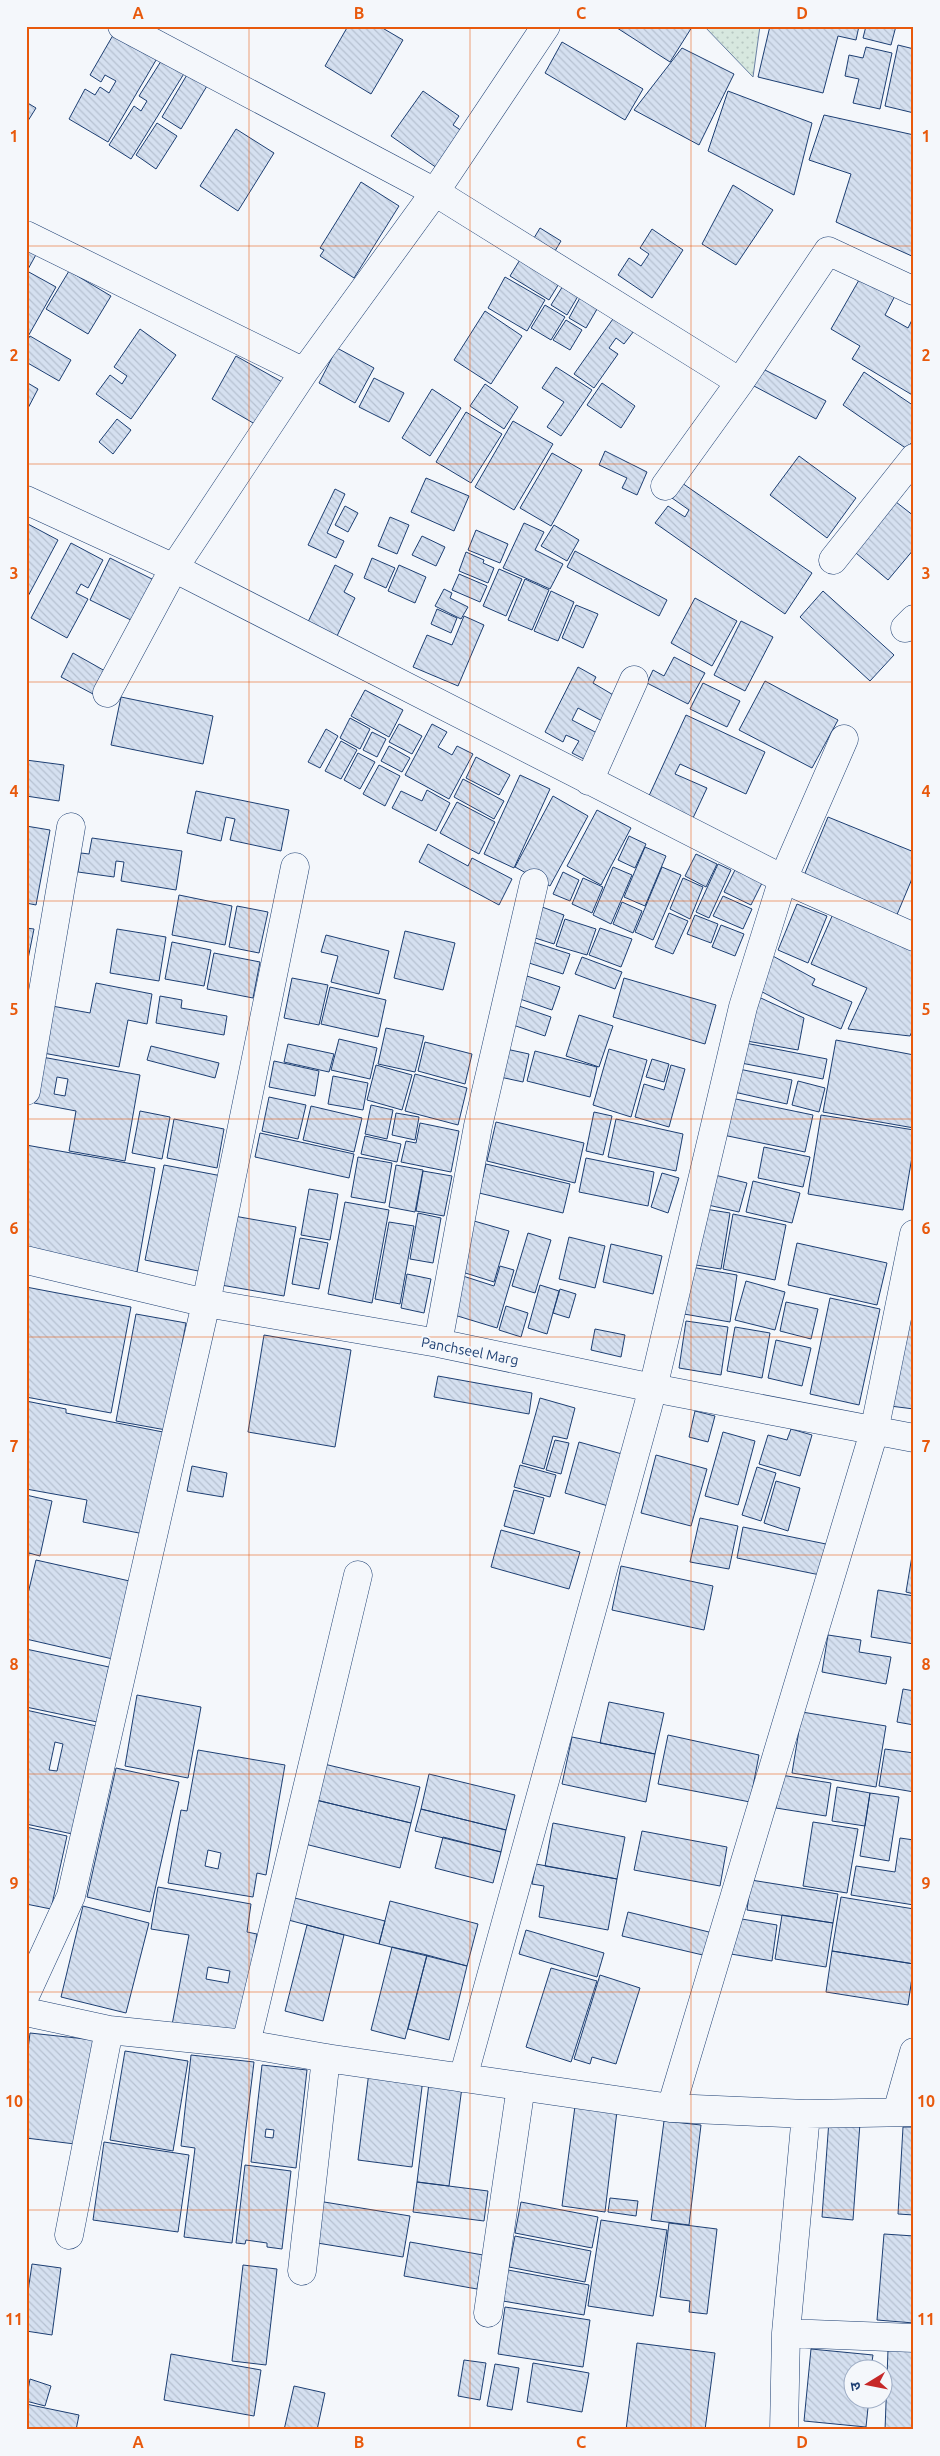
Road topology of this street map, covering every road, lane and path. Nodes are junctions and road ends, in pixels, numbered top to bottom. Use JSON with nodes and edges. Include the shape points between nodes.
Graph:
{"nodes":[{"id":1,"x":122,"y":26,"type":"edge"},
{"id":2,"x":546,"y":26,"type":"edge"},
{"id":3,"x":435,"y":192,"type":"junction"},
{"id":4,"x":26,"y":234,"type":"edge"},
{"id":5,"x":914,"y":291,"type":"edge"},
{"id":6,"x":304,"y":372,"type":"junction"},
{"id":7,"x":740,"y":382,"type":"junction"},
{"id":8,"x":914,"y":458,"type":"edge"},
{"id":9,"x":665,"y":486,"type":"dead end"},
{"id":10,"x":26,"y":500,"type":"edge"},
{"id":11,"x":833,"y":560,"type":"dead end"},
{"id":12,"x":174,"y":568,"type":"junction"},
{"id":13,"x":634,"y":680,"type":"dead end"},
{"id":14,"x":107,"y":693,"type":"dead end"},
{"id":15,"x":844,"y":739,"type":"dead end"},
{"id":16,"x":589,"y":781,"type":"junction"},
{"id":17,"x":71,"y":827,"type":"dead end"},
{"id":18,"x":296,"y":867,"type":"dead end"},
{"id":19,"x":783,"y":879,"type":"junction"},
{"id":20,"x":534,"y":883,"type":"dead end"},
{"id":21,"x":914,"y":937,"type":"edge"},
{"id":22,"x":26,"y":1091,"type":"edge"},
{"id":23,"x":914,"y":1234,"type":"edge"},
{"id":24,"x":26,"y":1260,"type":"edge"},
{"id":25,"x":206,"y":1303,"type":"junction"},
{"id":26,"x":438,"y":1344,"type":"junction"},
{"id":27,"x":653,"y":1388,"type":"junction"},
{"id":28,"x":874,"y":1432,"type":"junction"},
{"id":29,"x":914,"y":1438,"type":"edge"},
{"id":30,"x":358,"y":1575,"type":"dead end"},
{"id":31,"x":26,"y":1994,"type":"edge"},
{"id":32,"x":26,"y":2012,"type":"edge"},
{"id":33,"x":109,"y":2030,"type":"junction"},
{"id":34,"x":246,"y":2044,"type":"junction"},
{"id":35,"x":914,"y":2052,"type":"edge"},
{"id":36,"x":326,"y":2058,"type":"junction"},
{"id":37,"x":463,"y":2078,"type":"junction"},
{"id":38,"x":521,"y":2086,"type":"junction"},
{"id":39,"x":671,"y":2108,"type":"junction"},
{"id":40,"x":905,"y":2112,"type":"edge"},
{"id":41,"x":806,"y":2114,"type":"junction"},
{"id":42,"x":69,"y":2235,"type":"dead end"},
{"id":43,"x":302,"y":2271,"type":"dead end"},
{"id":44,"x":488,"y":2313,"type":"dead end"},
{"id":45,"x":786,"y":2333,"type":"junction"},
{"id":46,"x":914,"y":2338,"type":"edge"},
{"id":47,"x":784,"y":2430,"type":"edge"}],
"edges":[{"from":1,"to":3,"type":"street"},
{"from":2,"to":3,"type":"street"},
{"from":3,"to":6,"type":"street"},
{"from":3,"to":7,"type":"street"},
{"from":4,"to":6,"type":"street"},
{"from":5,"to":7,"type":"street","via":[[828,251]]},
{"from":6,"to":12,"type":"street"},
{"from":7,"to":9,"type":"street"},
{"from":8,"to":11,"type":"street"},
{"from":10,"to":12,"type":"street"},
{"from":12,"to":14,"type":"street"},
{"from":12,"to":16,"type":"street"},
{"from":13,"to":16,"type":"street"},
{"from":15,"to":19,"type":"street"},
{"from":16,"to":19,"type":"street"},
{"from":17,"to":22,"type":"street"},
{"from":18,"to":25,"type":"street"},
{"from":19,"to":21,"type":"street"},
{"from":19,"to":27,"type":"street","via":[[743,1007]]},
{"from":20,"to":26,"type":"street","via":[[478,1126]]},
{"from":23,"to":28,"type":"street"},
{"from":24,"to":25,"type":"street","name":"Panchseel Marg"},
{"from":25,"to":26,"type":"street","name":"Panchseel Marg"},
{"from":25,"to":31,"type":"street","via":[[71,1896]]},
{"from":26,"to":27,"type":"street","name":"Panchseel Marg"},
{"from":27,"to":28,"type":"street","name":"Panchseel Marg"},
{"from":27,"to":37,"type":"street"},
{"from":28,"to":29,"type":"street","name":"Panchseel Marg"},
{"from":28,"to":39,"type":"street"},
{"from":30,"to":34,"type":"street"},
{"from":32,"to":33,"type":"street"},
{"from":33,"to":34,"type":"street"},
{"from":33,"to":42,"type":"street"},
{"from":34,"to":36,"type":"street"},
{"from":35,"to":40,"type":"street"},
{"from":36,"to":37,"type":"street"},
{"from":36,"to":43,"type":"street"},
{"from":37,"to":38,"type":"street"},
{"from":38,"to":39,"type":"street"},
{"from":38,"to":44,"type":"street"},
{"from":39,"to":41,"type":"street"},
{"from":40,"to":41,"type":"street"},
{"from":41,"to":45,"type":"street"},
{"from":45,"to":46,"type":"street"},
{"from":45,"to":47,"type":"street"}]}
